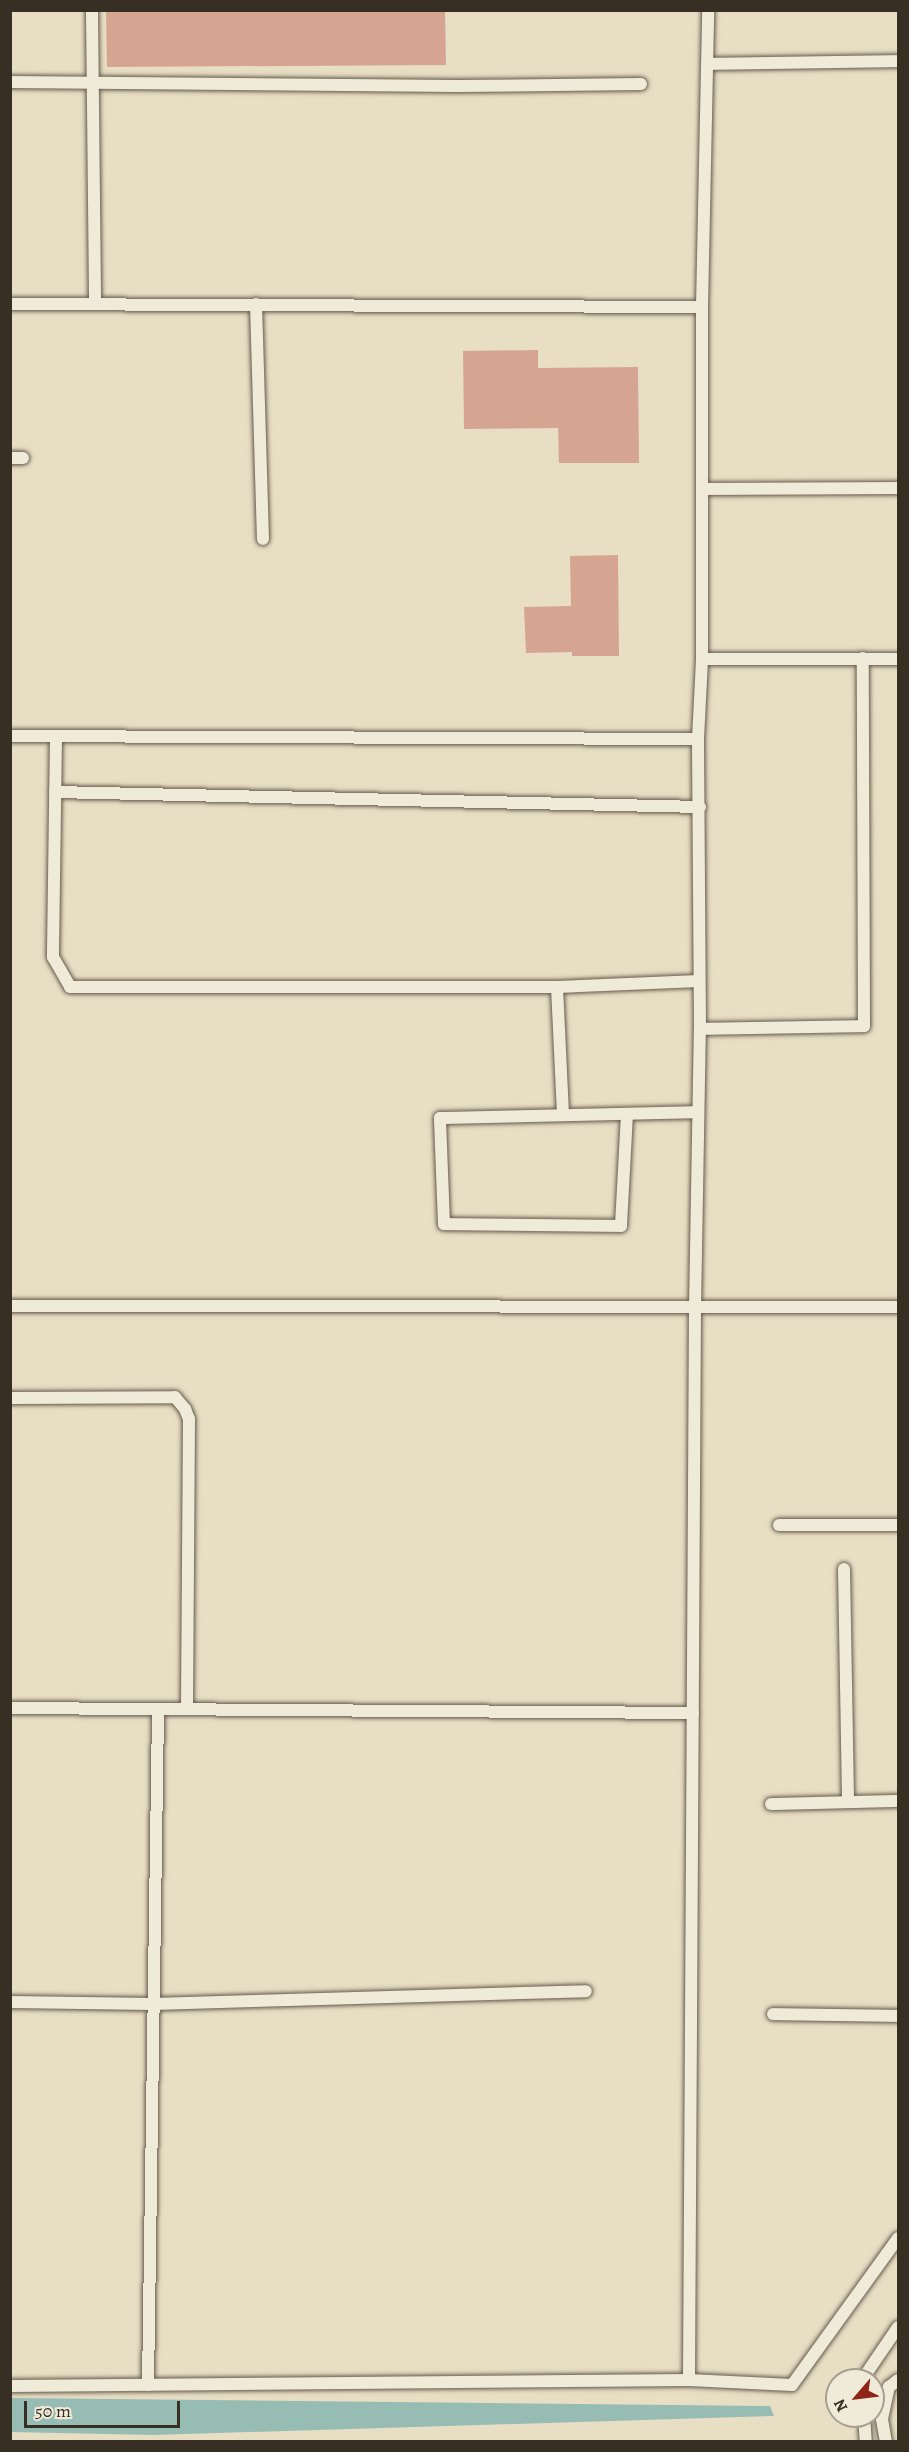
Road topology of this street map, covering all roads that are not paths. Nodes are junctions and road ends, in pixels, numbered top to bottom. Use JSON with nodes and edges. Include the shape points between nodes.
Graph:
{"nodes":[{"id":1,"x":92,"y":10,"type":"edge"},
{"id":2,"x":708,"y":10,"type":"edge"},
{"id":3,"x":898,"y":61,"type":"edge"},
{"id":4,"x":708,"y":64,"type":"junction"},
{"id":5,"x":10,"y":82,"type":"edge"},
{"id":6,"x":93,"y":82,"type":"junction"},
{"id":7,"x":640,"y":84,"type":"dead end"},
{"id":8,"x":10,"y":304,"type":"edge"},
{"id":9,"x":95,"y":304,"type":"junction"},
{"id":10,"x":256,"y":304,"type":"junction"},
{"id":11,"x":702,"y":307,"type":"junction"},
{"id":12,"x":898,"y":488,"type":"edge"},
{"id":13,"x":704,"y":489,"type":"junction"},
{"id":14,"x":263,"y":539,"type":"dead end"},
{"id":15,"x":863,"y":658,"type":"junction"},
{"id":16,"x":702,"y":659,"type":"junction"},
{"id":17,"x":898,"y":659,"type":"edge"},
{"id":18,"x":10,"y":736,"type":"edge"},
{"id":19,"x":56,"y":736,"type":"junction"},
{"id":20,"x":698,"y":739,"type":"junction"},
{"id":21,"x":55,"y":792,"type":"junction"},
{"id":22,"x":700,"y":807,"type":"junction"},
{"id":23,"x":699,"y":981,"type":"junction"},
{"id":24,"x":557,"y":987,"type":"junction"},
{"id":25,"x":700,"y":1029,"type":"junction"},
{"id":26,"x":697,"y":1112,"type":"junction"},
{"id":27,"x":627,"y":1114,"type":"junction"},
{"id":28,"x":563,"y":1115,"type":"junction"},
{"id":29,"x":10,"y":1306,"type":"edge"},
{"id":30,"x":898,"y":1307,"type":"edge"},
{"id":31,"x":695,"y":1308,"type":"junction"},
{"id":32,"x":10,"y":1398,"type":"edge"},
{"id":33,"x":779,"y":1525,"type":"dead end"},
{"id":34,"x":898,"y":1525,"type":"edge"},
{"id":35,"x":844,"y":1569,"type":"dead end"},
{"id":36,"x":10,"y":1708,"type":"edge"},
{"id":37,"x":158,"y":1709,"type":"junction"},
{"id":38,"x":187,"y":1709,"type":"junction"},
{"id":39,"x":693,"y":1713,"type":"junction"},
{"id":40,"x":898,"y":1800,"type":"edge"},
{"id":41,"x":848,"y":1802,"type":"junction"},
{"id":42,"x":771,"y":1804,"type":"dead end"},
{"id":43,"x":586,"y":1991,"type":"dead end"},
{"id":44,"x":10,"y":2002,"type":"edge"},
{"id":45,"x":153,"y":2004,"type":"junction"},
{"id":46,"x":772,"y":2014,"type":"dead end"},
{"id":47,"x":898,"y":2016,"type":"edge"},
{"id":48,"x":898,"y":2238,"type":"edge"},
{"id":49,"x":898,"y":2327,"type":"edge"},
{"id":50,"x":870,"y":2368,"type":"edge"},
{"id":51,"x":689,"y":2380,"type":"junction"},
{"id":52,"x":898,"y":2380,"type":"edge"},
{"id":53,"x":147,"y":2385,"type":"junction"},
{"id":54,"x":10,"y":2386,"type":"edge"},
{"id":55,"x":886,"y":2442,"type":"edge"}],
"edges":[{"from":1,"to":6,"type":"lane"},
{"from":2,"to":4,"type":"lane"},
{"from":3,"to":4,"type":"lane"},
{"from":4,"to":11,"type":"lane"},
{"from":5,"to":6,"type":"lane"},
{"from":6,"to":7,"type":"lane"},
{"from":6,"to":9,"type":"lane"},
{"from":8,"to":9,"type":"lane"},
{"from":9,"to":10,"type":"lane"},
{"from":10,"to":11,"type":"lane"},
{"from":10,"to":14,"type":"lane"},
{"from":11,"to":13,"type":"lane"},
{"from":12,"to":13,"type":"lane"},
{"from":13,"to":16,"type":"lane"},
{"from":15,"to":16,"type":"lane"},
{"from":15,"to":17,"type":"lane"},
{"from":15,"to":25,"type":"lane","via":[[864,1026]]},
{"from":16,"to":20,"type":"lane"},
{"from":18,"to":19,"type":"lane"},
{"from":19,"to":20,"type":"lane"},
{"from":19,"to":21,"type":"lane"},
{"from":20,"to":22,"type":"lane"},
{"from":21,"to":22,"type":"lane"},
{"from":21,"to":24,"type":"lane","via":[[53,957],[70,987]]},
{"from":22,"to":23,"type":"lane"},
{"from":23,"to":24,"type":"lane"},
{"from":23,"to":25,"type":"lane"},
{"from":24,"to":28,"type":"lane"},
{"from":25,"to":26,"type":"lane"},
{"from":26,"to":27,"type":"lane"},
{"from":26,"to":31,"type":"lane"},
{"from":27,"to":28,"type":"lane"},
{"from":27,"to":28,"type":"lane","via":[[621,1226],[444,1224],[440,1118]]},
{"from":29,"to":31,"type":"lane"},
{"from":30,"to":31,"type":"lane"},
{"from":31,"to":39,"type":"lane"},
{"from":32,"to":38,"type":"lane","via":[[175,1397],[186,1409]]},
{"from":33,"to":34,"type":"lane"},
{"from":35,"to":41,"type":"lane"},
{"from":36,"to":37,"type":"lane"},
{"from":37,"to":38,"type":"lane"},
{"from":37,"to":45,"type":"lane"},
{"from":38,"to":39,"type":"lane"},
{"from":39,"to":51,"type":"lane"},
{"from":40,"to":41,"type":"lane"},
{"from":41,"to":42,"type":"lane"},
{"from":43,"to":45,"type":"lane"},
{"from":44,"to":45,"type":"lane"},
{"from":45,"to":53,"type":"lane"},
{"from":46,"to":47,"type":"lane"},
{"from":48,"to":51,"type":"lane","via":[[792,2385]]},
{"from":49,"to":50,"type":"lane"},
{"from":51,"to":53,"type":"lane"},
{"from":52,"to":55,"type":"lane","via":[[890,2387],[882,2419]]},
{"from":53,"to":54,"type":"lane"}]}
